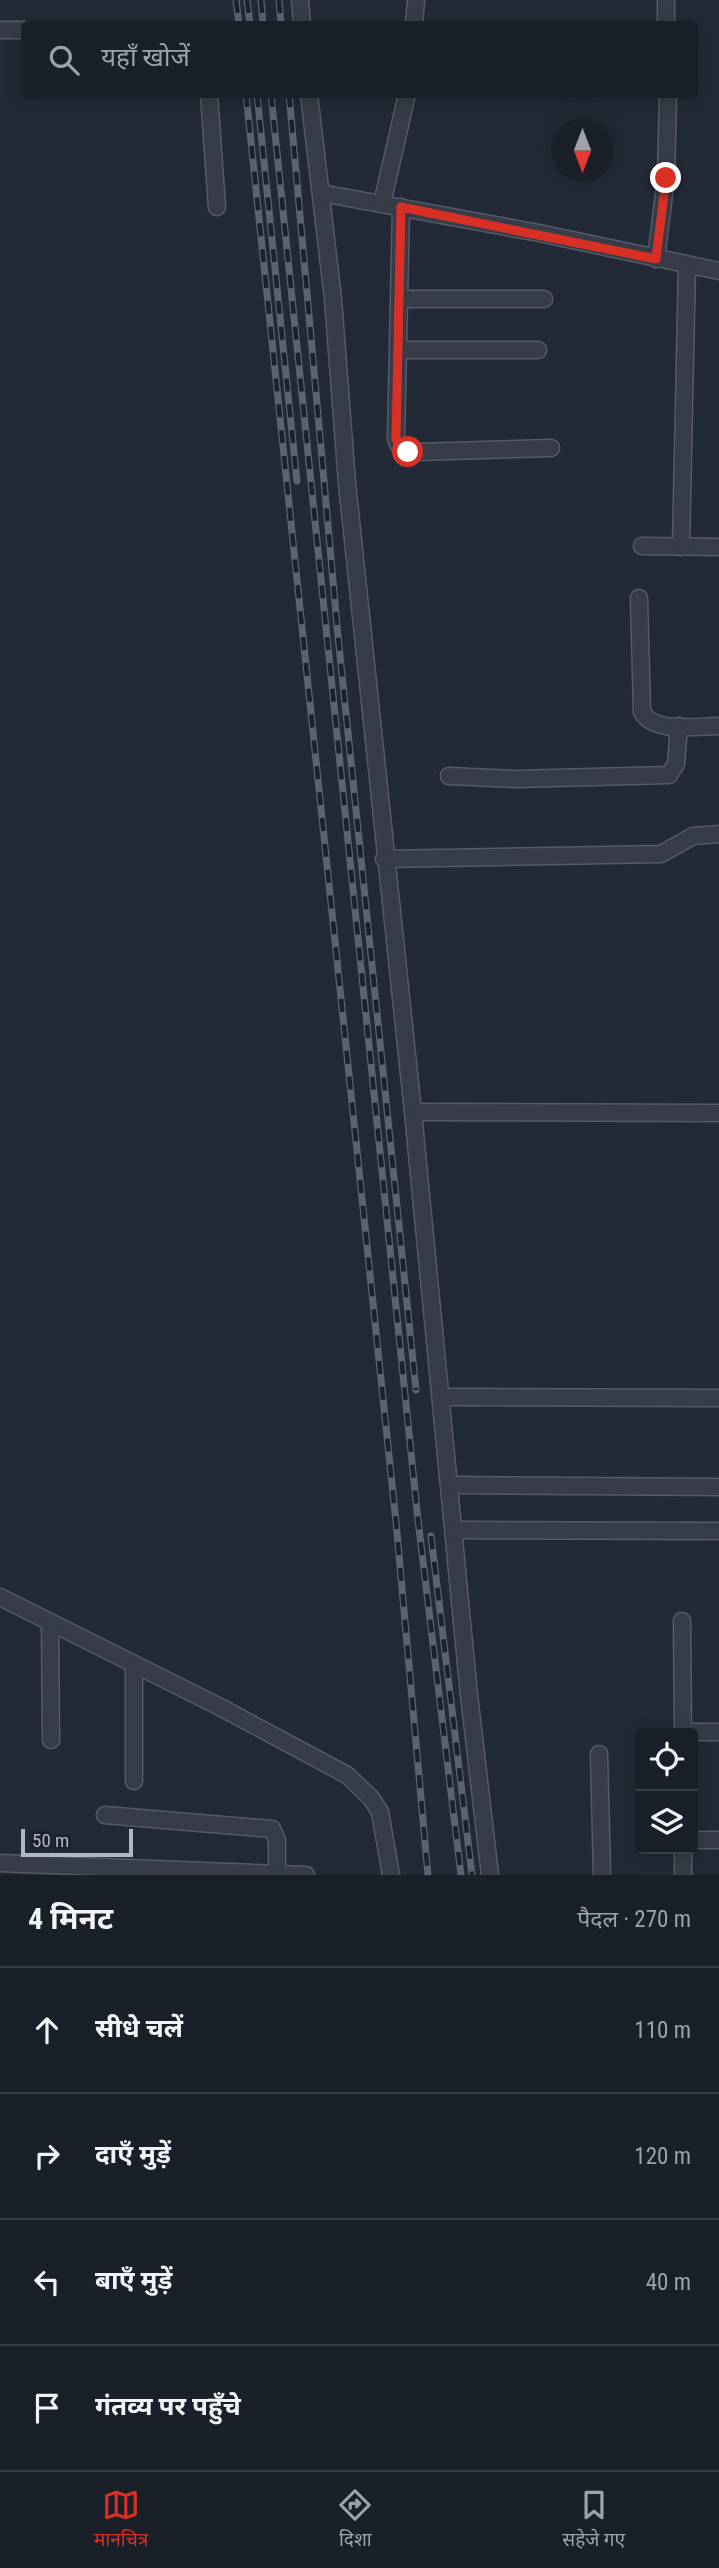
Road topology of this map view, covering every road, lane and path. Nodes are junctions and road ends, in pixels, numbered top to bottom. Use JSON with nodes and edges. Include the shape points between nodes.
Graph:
{"nodes":[{"id":1,"x":300,"y":0,"type":"edge"},
{"id":2,"x":416,"y":0,"type":"edge"},
{"id":3,"x":666,"y":0,"type":"edge"},
{"id":4,"x":302,"y":21,"type":"edge"},
{"id":5,"x":414,"y":21,"type":"edge"},
{"id":6,"x":666,"y":21,"type":"edge"},
{"id":7,"x":0,"y":30,"type":"edge"},
{"id":8,"x":21,"y":30,"type":"edge"},
{"id":9,"x":209,"y":98,"type":"edge"},
{"id":10,"x":309,"y":98,"type":"edge"},
{"id":11,"x":406,"y":98,"type":"edge"},
{"id":12,"x":668,"y":98,"type":"edge"},
{"id":13,"x":321,"y":193,"type":"junction"},
{"id":14,"x":383,"y":204,"type":"junction"},
{"id":15,"x":216,"y":206,"type":"dead end"},
{"id":16,"x":401,"y":207,"type":"junction"},
{"id":17,"x":656,"y":259,"type":"junction"},
{"id":18,"x":687,"y":265,"type":"junction"},
{"id":19,"x":719,"y":271,"type":"edge"},
{"id":20,"x":401,"y":299,"type":"junction"},
{"id":21,"x":544,"y":299,"type":"dead end"},
{"id":22,"x":400,"y":350,"type":"junction"},
{"id":23,"x":538,"y":350,"type":"dead end"},
{"id":24,"x":551,"y":448,"type":"dead end"},
{"id":25,"x":642,"y":546,"type":"dead end"},
{"id":26,"x":681,"y":547,"type":"junction"},
{"id":27,"x":719,"y":547,"type":"edge"},
{"id":28,"x":639,"y":598,"type":"dead end"},
{"id":29,"x":679,"y":726,"type":"junction"},
{"id":30,"x":719,"y":726,"type":"edge"},
{"id":31,"x":449,"y":776,"type":"dead end"},
{"id":32,"x":719,"y":834,"type":"edge"},
{"id":33,"x":384,"y":859,"type":"junction"},
{"id":34,"x":413,"y":1112,"type":"junction"},
{"id":35,"x":719,"y":1113,"type":"edge"},
{"id":36,"x":440,"y":1398,"type":"junction"},
{"id":37,"x":719,"y":1398,"type":"edge"},
{"id":38,"x":450,"y":1485,"type":"junction"},
{"id":39,"x":719,"y":1487,"type":"edge"},
{"id":40,"x":454,"y":1530,"type":"junction"},
{"id":41,"x":719,"y":1531,"type":"edge"},
{"id":42,"x":0,"y":1597,"type":"edge"},
{"id":43,"x":682,"y":1621,"type":"dead end"},
{"id":44,"x":50,"y":1623,"type":"junction"},
{"id":45,"x":134,"y":1664,"type":"junction"},
{"id":46,"x":683,"y":1728,"type":"edge"},
{"id":47,"x":719,"y":1732,"type":"edge"},
{"id":48,"x":698,"y":1733,"type":"edge"},
{"id":49,"x":51,"y":1740,"type":"dead end"},
{"id":50,"x":599,"y":1754,"type":"dead end"},
{"id":51,"x":134,"y":1781,"type":"dead end"},
{"id":52,"x":105,"y":1815,"type":"dead end"},
{"id":53,"x":698,"y":1840,"type":"edge"},
{"id":54,"x":719,"y":1840,"type":"edge"},
{"id":55,"x":683,"y":1854,"type":"edge"},
{"id":56,"x":0,"y":1863,"type":"edge"},
{"id":57,"x":277,"y":1874,"type":"edge"},
{"id":58,"x":306,"y":1875,"type":"edge"},
{"id":59,"x":391,"y":1875,"type":"edge"},
{"id":60,"x":490,"y":1875,"type":"edge"},
{"id":61,"x":602,"y":1875,"type":"edge"},
{"id":62,"x":683,"y":1875,"type":"edge"}],
"edges":[{"from":1,"to":4,"type":"street"},
{"from":2,"to":5,"type":"street"},
{"from":3,"to":6,"type":"street"},
{"from":7,"to":8,"type":"street"},
{"from":9,"to":15,"type":"street"},
{"from":10,"to":13,"type":"street"},
{"from":11,"to":14,"type":"street"},
{"from":12,"to":17,"type":"street","via":[[666,178]]},
{"from":13,"to":14,"type":"street"},
{"from":13,"to":33,"type":"street"},
{"from":14,"to":16,"type":"street"},
{"from":16,"to":17,"type":"street"},
{"from":16,"to":20,"type":"street"},
{"from":17,"to":18,"type":"street"},
{"from":18,"to":19,"type":"street"},
{"from":18,"to":26,"type":"street"},
{"from":20,"to":21,"type":"street"},
{"from":20,"to":22,"type":"street"},
{"from":22,"to":23,"type":"street"},
{"from":22,"to":24,"type":"street","via":[[396,439],[403,450]]},
{"from":25,"to":26,"type":"street"},
{"from":26,"to":27,"type":"street"},
{"from":28,"to":29,"type":"street","via":[[642,712],[652,723]]},
{"from":29,"to":30,"type":"street"},
{"from":29,"to":31,"type":"street","via":[[676,764],[669,775]]},
{"from":32,"to":33,"type":"street","via":[[693,836],[661,853]]},
{"from":33,"to":34,"type":"street"},
{"from":34,"to":35,"type":"street"},
{"from":34,"to":36,"type":"street"},
{"from":36,"to":37,"type":"street"},
{"from":36,"to":38,"type":"street"},
{"from":38,"to":39,"type":"street"},
{"from":38,"to":40,"type":"street"},
{"from":40,"to":41,"type":"street"},
{"from":40,"to":60,"type":"street"},
{"from":42,"to":44,"type":"street"},
{"from":43,"to":46,"type":"street"},
{"from":44,"to":45,"type":"street"},
{"from":44,"to":49,"type":"street"},
{"from":45,"to":51,"type":"street"},
{"from":45,"to":59,"type":"street","via":[[357,1782],[380,1812]]},
{"from":47,"to":48,"type":"street"},
{"from":50,"to":61,"type":"street"},
{"from":52,"to":57,"type":"street","via":[[272,1829],[277,1840]]},
{"from":53,"to":54,"type":"street"},
{"from":55,"to":62,"type":"street"},
{"from":56,"to":57,"type":"street"},
{"from":57,"to":58,"type":"street"}]}
